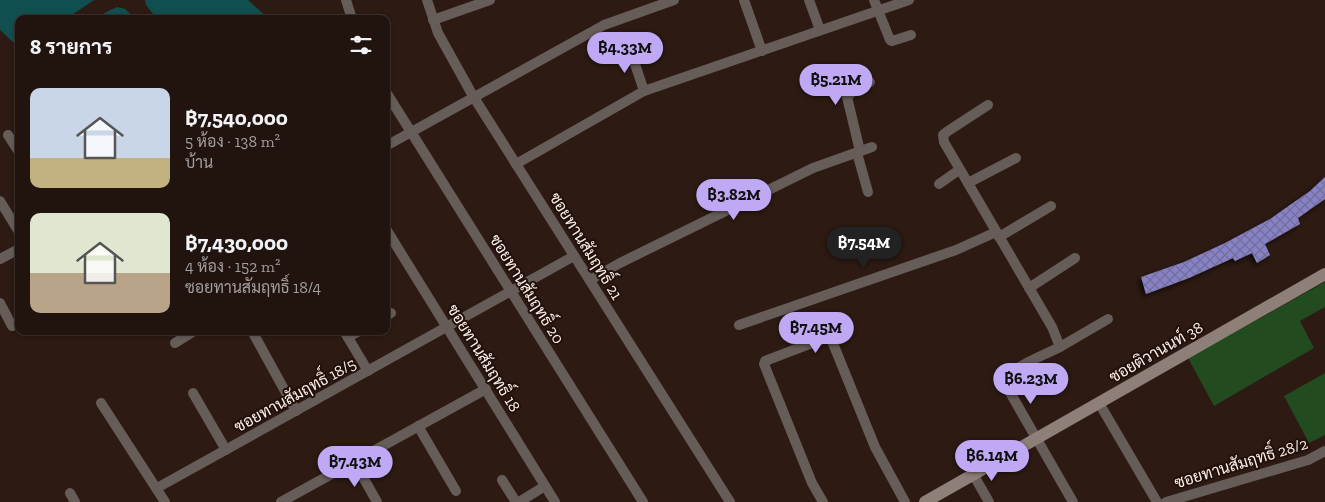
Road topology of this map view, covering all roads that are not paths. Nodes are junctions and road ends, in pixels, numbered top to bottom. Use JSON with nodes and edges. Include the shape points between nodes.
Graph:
{"nodes":[{"id":1,"x":346,"y":0,"type":"edge"},
{"id":2,"x":427,"y":0,"type":"edge"},
{"id":3,"x":490,"y":0,"type":"edge"},
{"id":4,"x":674,"y":0,"type":"edge"},
{"id":5,"x":744,"y":0,"type":"edge"},
{"id":6,"x":809,"y":0,"type":"edge"},
{"id":7,"x":909,"y":0,"type":"edge"},
{"id":8,"x":876,"y":5,"type":"edge"},
{"id":9,"x":351,"y":15,"type":"edge"},
{"id":10,"x":433,"y":20,"type":"junction"},
{"id":11,"x":820,"y":30,"type":"junction"},
{"id":12,"x":911,"y":35,"type":"dead end"},
{"id":13,"x":630,"y":49,"type":"dead end"},
{"id":14,"x":762,"y":51,"type":"junction"},
{"id":15,"x":870,"y":82,"type":"dead end"},
{"id":16,"x":644,"y":91,"type":"junction"},
{"id":17,"x":473,"y":96,"type":"junction"},
{"id":18,"x":390,"y":99,"type":"edge"},
{"id":19,"x":988,"y":105,"type":"dead end"},
{"id":20,"x":410,"y":132,"type":"junction"},
{"id":21,"x":8,"y":135,"type":"dead end"},
{"id":22,"x":390,"y":144,"type":"edge"},
{"id":23,"x":15,"y":146,"type":"edge"},
{"id":24,"x":872,"y":147,"type":"dead end"},
{"id":25,"x":859,"y":152,"type":"junction"},
{"id":26,"x":1016,"y":158,"type":"dead end"},
{"id":27,"x":516,"y":164,"type":"junction"},
{"id":28,"x":959,"y":170,"type":"junction"},
{"id":29,"x":968,"y":183,"type":"junction"},
{"id":30,"x":939,"y":184,"type":"dead end"},
{"id":31,"x":868,"y":192,"type":"dead end"},
{"id":32,"x":0,"y":201,"type":"edge"},
{"id":33,"x":1051,"y":206,"type":"dead end"},
{"id":34,"x":15,"y":225,"type":"edge"},
{"id":35,"x":997,"y":234,"type":"junction"},
{"id":36,"x":390,"y":242,"type":"edge"},
{"id":37,"x":15,"y":251,"type":"edge"},
{"id":38,"x":574,"y":256,"type":"junction"},
{"id":39,"x":1075,"y":258,"type":"dead end"},
{"id":40,"x":0,"y":259,"type":"edge"},
{"id":41,"x":1325,"y":274,"type":"edge"},
{"id":42,"x":590,"y":280,"type":"junction"},
{"id":43,"x":1029,"y":288,"type":"junction"},
{"id":44,"x":510,"y":291,"type":"junction"},
{"id":45,"x":0,"y":303,"type":"edge"},
{"id":46,"x":1108,"y":318,"type":"dead end"},
{"id":47,"x":739,"y":325,"type":"dead end"},
{"id":48,"x":12,"y":326,"type":"dead end"},
{"id":49,"x":447,"y":327,"type":"junction"},
{"id":50,"x":188,"y":335,"type":"edge"},
{"id":51,"x":254,"y":335,"type":"edge"},
{"id":52,"x":347,"y":335,"type":"edge"},
{"id":53,"x":175,"y":343,"type":"dead end"},
{"id":54,"x":1060,"y":347,"type":"junction"},
{"id":55,"x":368,"y":371,"type":"junction"},
{"id":56,"x":486,"y":389,"type":"junction"},
{"id":57,"x":193,"y":393,"type":"dead end"},
{"id":58,"x":101,"y":403,"type":"dead end"},
{"id":59,"x":1099,"y":403,"type":"junction"},
{"id":60,"x":296,"y":411,"type":"junction"},
{"id":61,"x":418,"y":426,"type":"junction"},
{"id":62,"x":1036,"y":439,"type":"junction"},
{"id":63,"x":226,"y":450,"type":"junction"},
{"id":64,"x":1325,"y":451,"type":"edge"},
{"id":65,"x":354,"y":461,"type":"junction"},
{"id":66,"x":973,"y":474,"type":"junction"},
{"id":67,"x":502,"y":480,"type":"dead end"},
{"id":68,"x":545,"y":486,"type":"junction"},
{"id":69,"x":157,"y":488,"type":"junction"},
{"id":70,"x":456,"y":491,"type":"dead end"},
{"id":71,"x":165,"y":502,"type":"edge"},
{"id":72,"x":281,"y":502,"type":"edge"},
{"id":73,"x":377,"y":502,"type":"edge"},
{"id":74,"x":518,"y":502,"type":"edge"},
{"id":75,"x":555,"y":502,"type":"edge"},
{"id":76,"x":643,"y":502,"type":"edge"},
{"id":77,"x":730,"y":502,"type":"edge"},
{"id":78,"x":823,"y":502,"type":"edge"},
{"id":79,"x":905,"y":502,"type":"edge"},
{"id":80,"x":925,"y":502,"type":"edge"},
{"id":81,"x":988,"y":502,"type":"edge"},
{"id":82,"x":1073,"y":502,"type":"edge"},
{"id":83,"x":1157,"y":502,"type":"edge"},
{"id":84,"x":1166,"y":502,"type":"edge"}],
"edges":[{"from":1,"to":9,"type":"street"},
{"from":2,"to":10,"type":"street","name":"ซอยทานสัมฤทธิ์ 21"},
{"from":3,"to":10,"type":"street"},
{"from":4,"to":17,"type":"street","via":[[604,25]]},
{"from":5,"to":14,"type":"street"},
{"from":6,"to":11,"type":"street"},
{"from":7,"to":8,"type":"street"},
{"from":8,"to":11,"type":"street"},
{"from":8,"to":12,"type":"street","via":[[890,40]]},
{"from":10,"to":17,"type":"street","name":"ซอยทานสัมฤทธิ์ 21"},
{"from":11,"to":14,"type":"street"},
{"from":13,"to":16,"type":"street"},
{"from":14,"to":16,"type":"street"},
{"from":15,"to":25,"type":"street","via":[[847,97]]},
{"from":16,"to":27,"type":"street"},
{"from":17,"to":20,"type":"street"},
{"from":17,"to":27,"type":"street","name":"ซอยทานสัมฤทธิ์ 21"},
{"from":18,"to":20,"type":"street","name":"ซอยทานสัมฤทธิ์ 20"},
{"from":19,"to":28,"type":"street","via":[[943,135]]},
{"from":20,"to":22,"type":"street"},
{"from":20,"to":44,"type":"street","name":"ซอยทานสัมฤทธิ์ 20"},
{"from":21,"to":23,"type":"street"},
{"from":24,"to":25,"type":"street"},
{"from":25,"to":31,"type":"street"},
{"from":25,"to":42,"type":"street","via":[[813,168]]},
{"from":26,"to":29,"type":"street"},
{"from":27,"to":38,"type":"street","name":"ซอยทานสัมฤทธิ์ 21"},
{"from":28,"to":29,"type":"street"},
{"from":28,"to":30,"type":"street"},
{"from":29,"to":35,"type":"street"},
{"from":32,"to":34,"type":"street"},
{"from":33,"to":35,"type":"street"},
{"from":35,"to":43,"type":"street"},
{"from":35,"to":47,"type":"street"},
{"from":36,"to":49,"type":"street","name":"ซอยทานสัมฤทธิ์ 18"},
{"from":37,"to":40,"type":"street"},
{"from":38,"to":42,"type":"street","name":"ซอยทานสัมฤทธิ์ 21"},
{"from":38,"to":44,"type":"street","name":"ซอยทานสัมฤทธิ์ 18/5"},
{"from":39,"to":43,"type":"street"},
{"from":41,"to":59,"type":"street","name":"ซอยติวานนท์ 38"},
{"from":42,"to":77,"type":"street","name":"ซอยทานสัมฤทธิ์ 21"},
{"from":43,"to":54,"type":"street"},
{"from":44,"to":49,"type":"street","name":"ซอยทานสัมฤทธิ์ 18/5"},
{"from":44,"to":76,"type":"street","name":"ซอยทานสัมฤทธิ์ 20"},
{"from":45,"to":48,"type":"street"},
{"from":46,"to":54,"type":"street"},
{"from":49,"to":55,"type":"street","name":"ซอยทานสัมฤทธิ์ 18/5"},
{"from":49,"to":56,"type":"street","name":"ซอยทานสัมฤทธิ์ 18"},
{"from":50,"to":53,"type":"street"},
{"from":51,"to":60,"type":"street"},
{"from":52,"to":55,"type":"street"},
{"from":54,"to":62,"type":"street","via":[[1004,378]]},
{"from":55,"to":60,"type":"street","name":"ซอยทานสัมฤทธิ์ 18/5"},
{"from":56,"to":61,"type":"street"},
{"from":56,"to":68,"type":"street","name":"ซอยทานสัมฤทธิ์ 18"},
{"from":57,"to":63,"type":"street"},
{"from":58,"to":69,"type":"street"},
{"from":59,"to":62,"type":"street","name":"ซอยติวานนท์ 38"},
{"from":59,"to":83,"type":"street"},
{"from":60,"to":63,"type":"street","name":"ซอยทานสัมฤทธิ์ 18/5"},
{"from":61,"to":65,"type":"street"},
{"from":61,"to":70,"type":"street"},
{"from":62,"to":66,"type":"street","name":"ซอยติวานนท์ 38"},
{"from":62,"to":82,"type":"street"},
{"from":63,"to":69,"type":"street","name":"ซอยทานสัมฤทธิ์ 18/5"},
{"from":64,"to":84,"type":"street","name":"ซอยทานสัมฤทธิ์ 28/2","via":[[1308,460]]},
{"from":65,"to":72,"type":"street"},
{"from":65,"to":73,"type":"street"},
{"from":66,"to":80,"type":"street","name":"ซอยติวานนท์ 38"},
{"from":66,"to":81,"type":"street"},
{"from":67,"to":74,"type":"street"},
{"from":68,"to":74,"type":"street"},
{"from":68,"to":75,"type":"street","name":"ซอยทานสัมฤทธิ์ 18"},
{"from":69,"to":71,"type":"street"},
{"from":78,"to":79,"type":"street","via":[[812,483],[764,364],[824,338],[832,341],[875,447]]}]}
